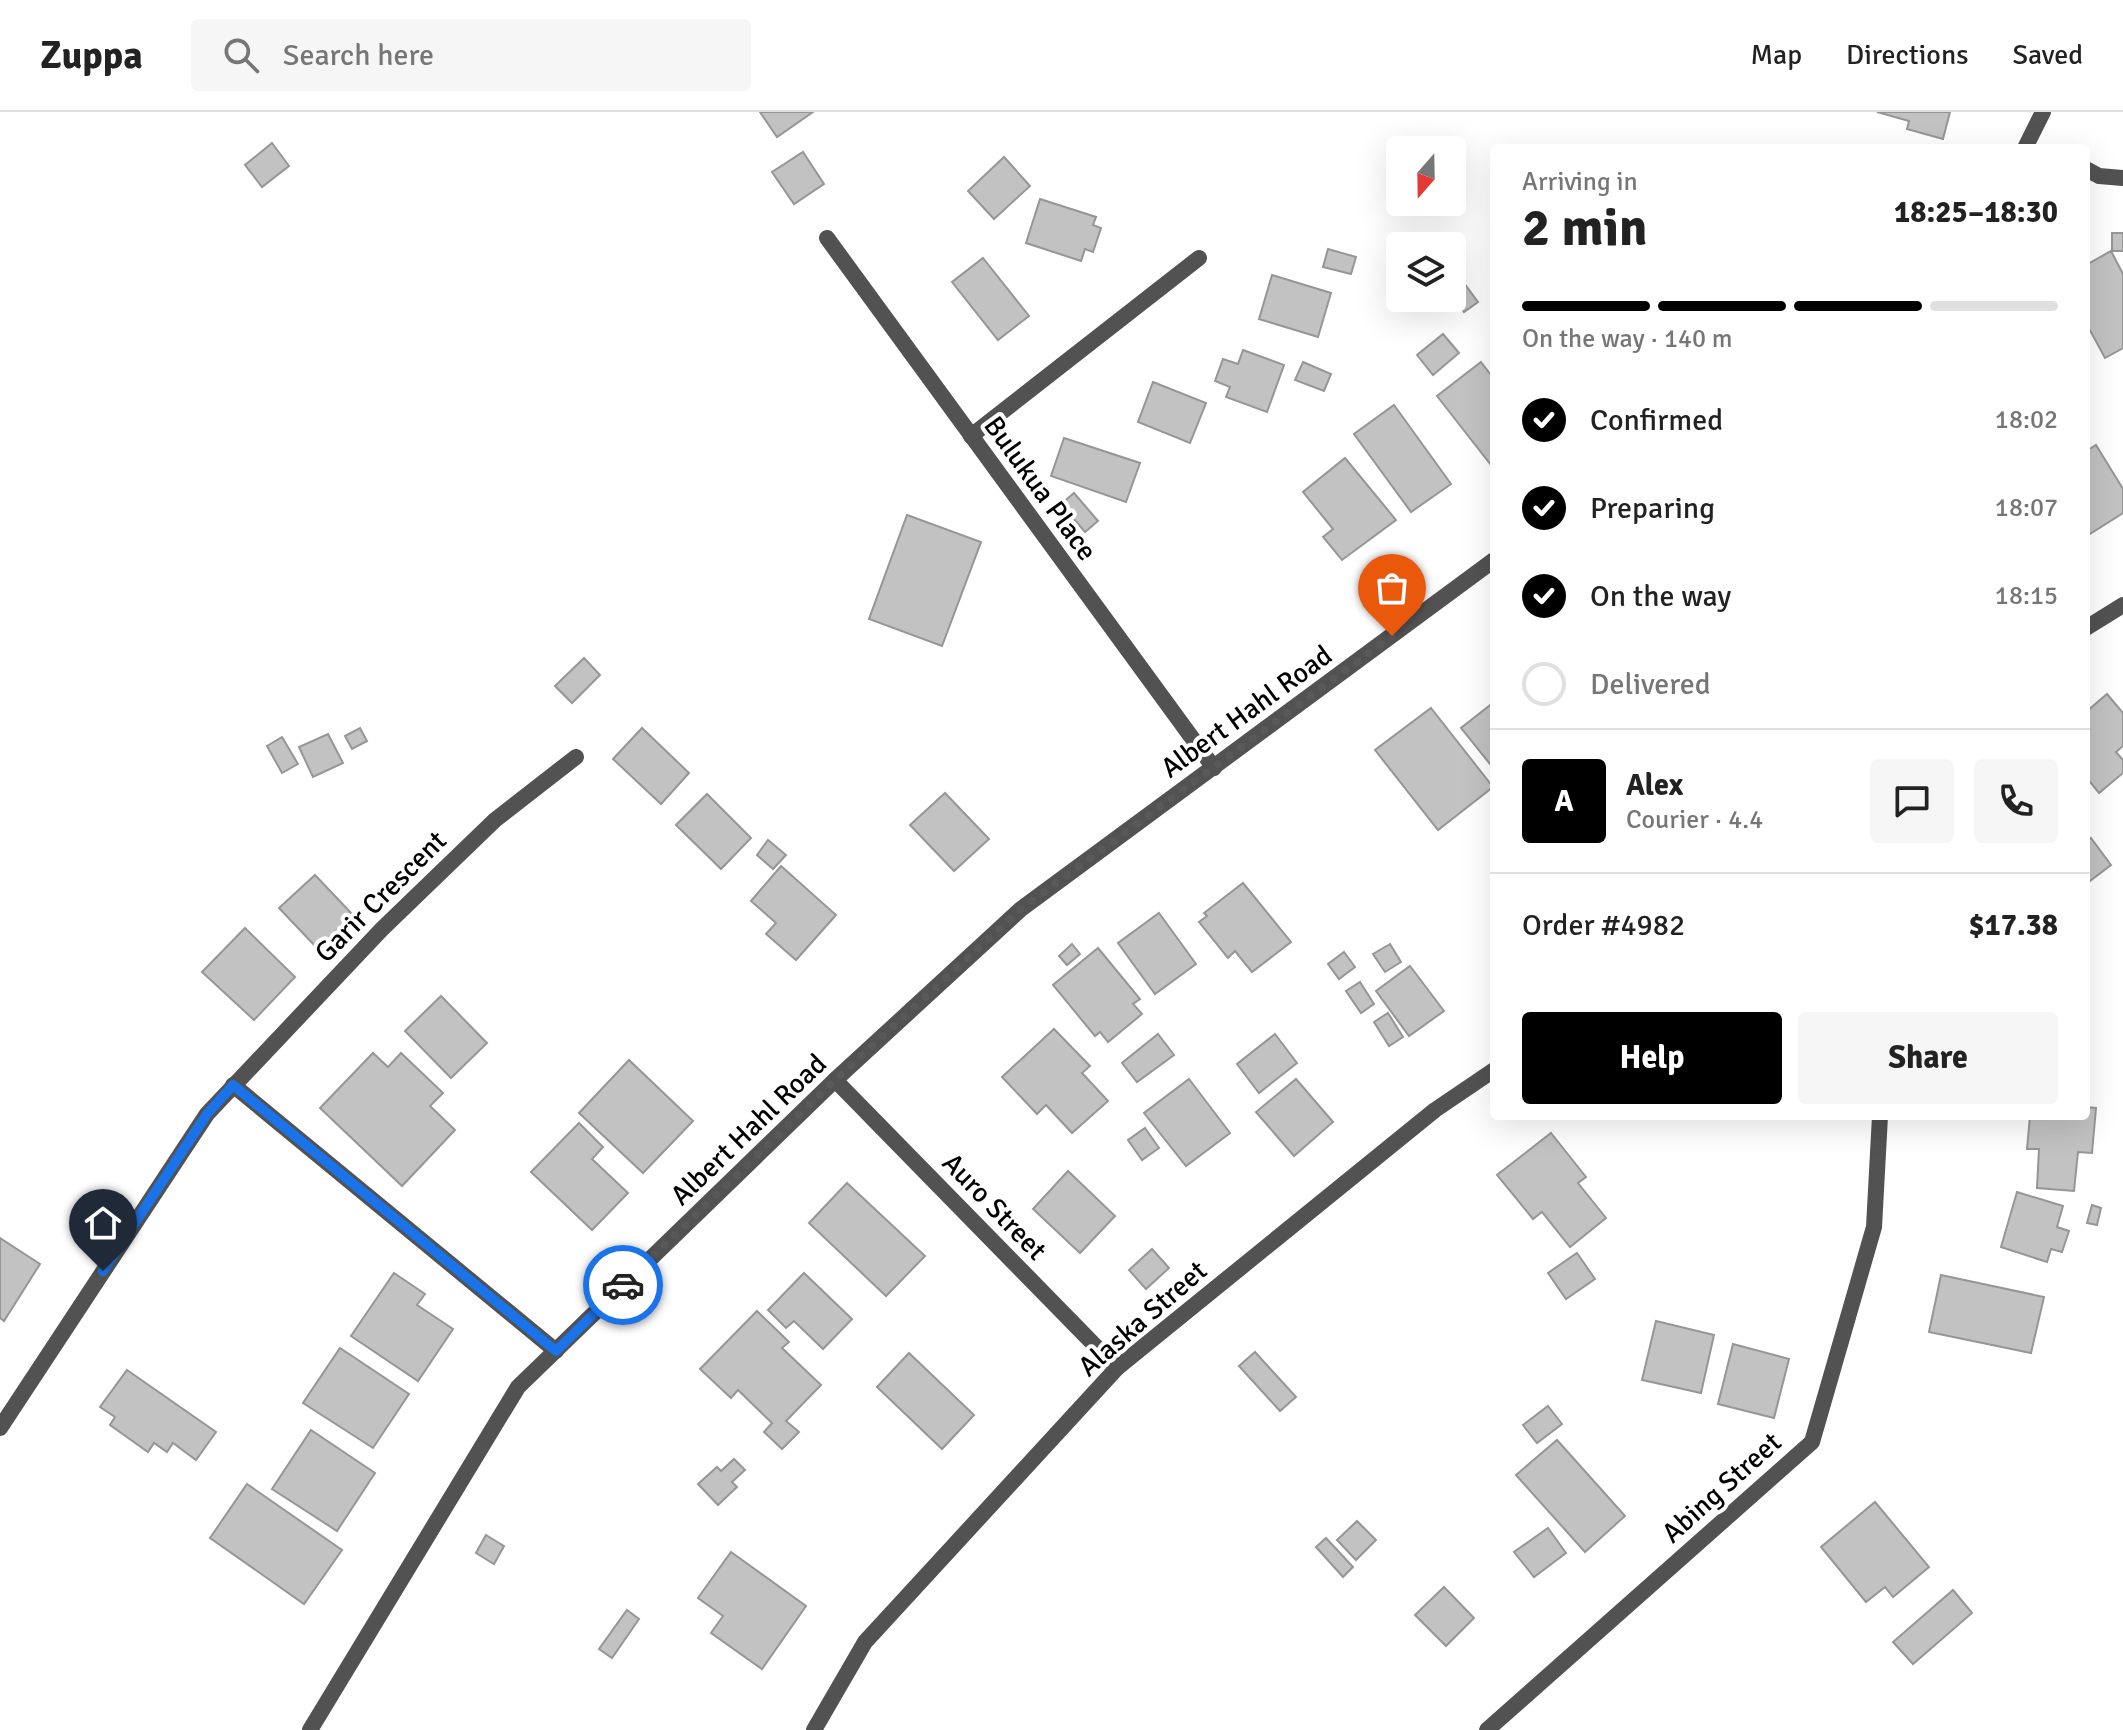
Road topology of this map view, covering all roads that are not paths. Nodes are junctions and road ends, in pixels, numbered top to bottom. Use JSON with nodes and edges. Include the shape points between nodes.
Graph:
{"nodes":[{"id":1,"x":2043,"y":112,"type":"edge"},
{"id":2,"x":2035,"y":144,"type":"edge"},
{"id":3,"x":2090,"y":171,"type":"edge"},
{"id":4,"x":2123,"y":178,"type":"edge"},
{"id":5,"x":827,"y":238,"type":"dead end"},
{"id":6,"x":1199,"y":258,"type":"dead end"},
{"id":7,"x":971,"y":436,"type":"junction"},
{"id":8,"x":1490,"y":563,"type":"edge"},
{"id":9,"x":2123,"y":605,"type":"edge"},
{"id":10,"x":2090,"y":626,"type":"edge"},
{"id":11,"x":576,"y":757,"type":"dead end"},
{"id":12,"x":1214,"y":768,"type":"junction"},
{"id":13,"x":1490,"y":1073,"type":"edge"},
{"id":14,"x":835,"y":1080,"type":"junction"},
{"id":15,"x":233,"y":1085,"type":"junction"},
{"id":16,"x":1880,"y":1120,"type":"edge"},
{"id":17,"x":556,"y":1351,"type":"junction"},
{"id":18,"x":1117,"y":1368,"type":"junction"},
{"id":19,"x":0,"y":1428,"type":"edge"},
{"id":20,"x":310,"y":1730,"type":"edge"},
{"id":21,"x":814,"y":1730,"type":"edge"},
{"id":22,"x":1487,"y":1730,"type":"edge"}],
"edges":[{"from":1,"to":2,"type":"street"},
{"from":3,"to":4,"type":"street"},
{"from":5,"to":7,"type":"street","name":"Bulukua Place"},
{"from":6,"to":7,"type":"street"},
{"from":7,"to":12,"type":"street","name":"Bulukua Place"},
{"from":8,"to":12,"type":"street","name":"Albert Hahl Road"},
{"from":9,"to":10,"type":"street"},
{"from":11,"to":15,"type":"street","name":"Garir Crescent","via":[[495,820]]},
{"from":12,"to":14,"type":"street","name":"Albert Hahl Road","via":[[1021,909]]},
{"from":13,"to":18,"type":"street","name":"Alaska Street","via":[[1435,1110]]},
{"from":14,"to":17,"type":"street","name":"Albert Hahl Road"},
{"from":14,"to":18,"type":"street","name":"Auro Street"},
{"from":15,"to":17,"type":"street"},
{"from":15,"to":19,"type":"street","name":"Garir Crescent","via":[[207,1114]]},
{"from":16,"to":22,"type":"street","name":"Abing Street","via":[[1874,1227],[1812,1442]]},
{"from":17,"to":20,"type":"street","name":"Albert Hahl Road","via":[[518,1387]]},
{"from":18,"to":21,"type":"street","name":"Alaska Street","via":[[865,1642]]}]}
